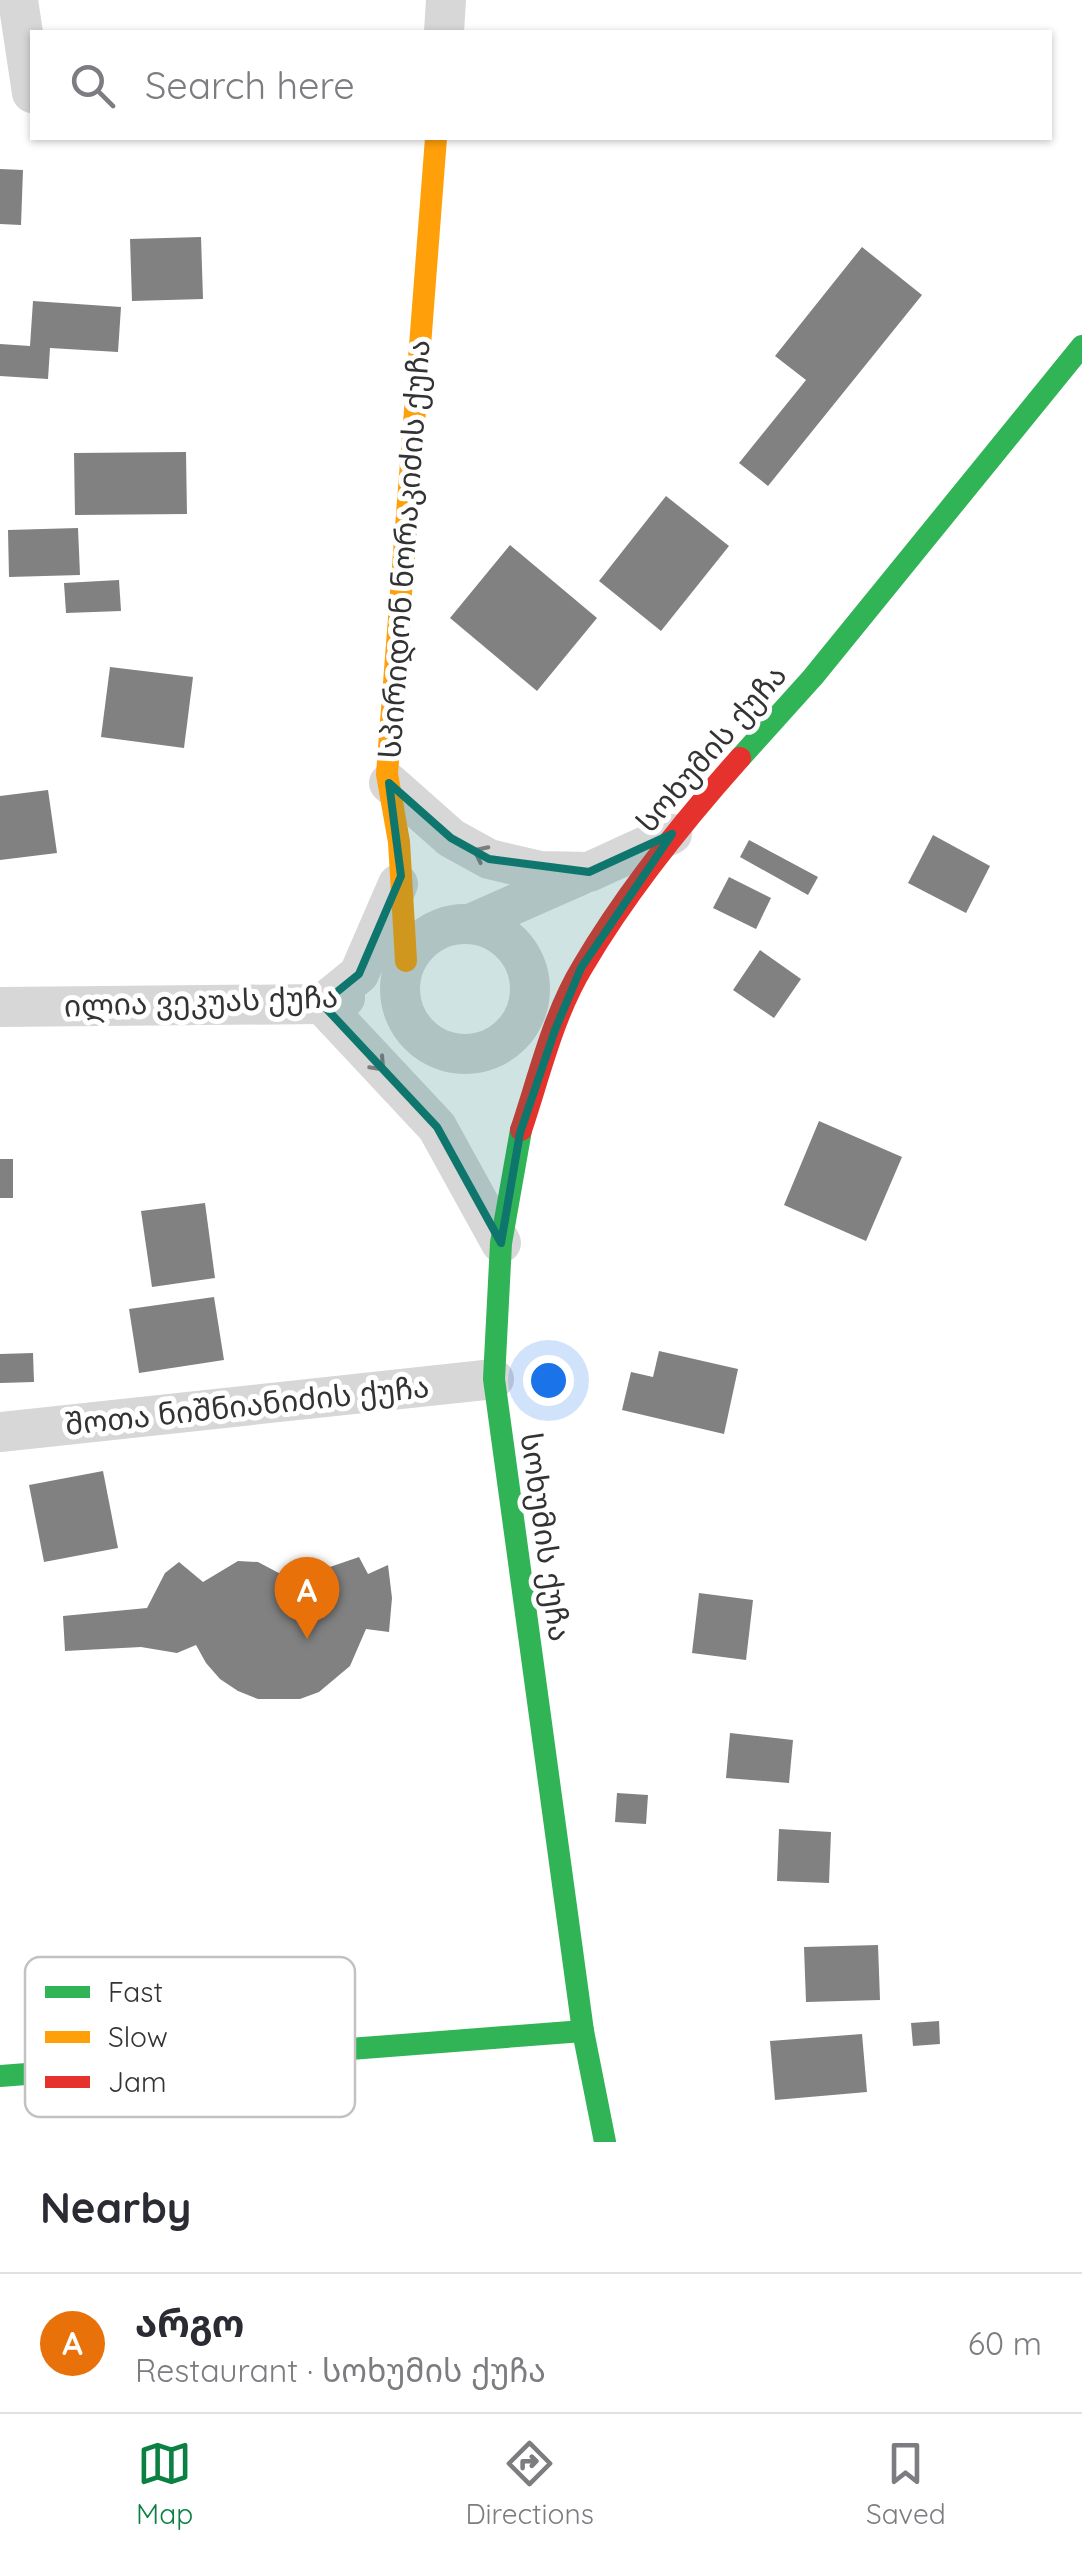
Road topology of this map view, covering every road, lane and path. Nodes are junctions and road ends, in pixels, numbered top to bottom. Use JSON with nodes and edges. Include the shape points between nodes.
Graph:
{"nodes":[{"id":1,"x":18,"y":0,"type":"edge"},
{"id":2,"x":446,"y":0,"type":"edge"},
{"id":3,"x":444,"y":30,"type":"edge"},
{"id":4,"x":30,"y":80,"type":"edge"},
{"id":5,"x":436,"y":140,"type":"edge"},
{"id":6,"x":1082,"y":346,"type":"edge"},
{"id":7,"x":388,"y":783,"type":"junction"},
{"id":8,"x":672,"y":834,"type":"junction"},
{"id":9,"x":589,"y":872,"type":"junction"},
{"id":10,"x":401,"y":876,"type":"junction"},
{"id":11,"x":470,"y":924,"type":"junction"},
{"id":12,"x":403,"y":973,"type":"junction"},
{"id":13,"x":322,"y":1004,"type":"junction"},
{"id":14,"x":0,"y":1007,"type":"edge"},
{"id":15,"x":539,"y":1024,"type":"junction"},
{"id":16,"x":428,"y":1043,"type":"junction"},
{"id":17,"x":437,"y":1127,"type":"junction"},
{"id":18,"x":501,"y":1242,"type":"junction"},
{"id":19,"x":494,"y":1379,"type":"junction"},
{"id":20,"x":0,"y":1432,"type":"edge"},
{"id":21,"x":584,"y":2030,"type":"junction"},
{"id":22,"x":355,"y":2048,"type":"edge"},
{"id":23,"x":25,"y":2074,"type":"edge"},
{"id":24,"x":0,"y":2076,"type":"edge"},
{"id":25,"x":605,"y":2142,"type":"edge"}],
"edges":[{"from":1,"to":4,"type":"street"},
{"from":2,"to":3,"type":"street"},
{"from":5,"to":7,"type":"main road","name":"სპირიდონ ნორაკიძის ქუჩა"},
{"from":6,"to":8,"type":"main road","name":"სოხუმის ქუჩა","via":[[813,677]]},
{"from":9,"to":7,"type":"street","one_way":true,"via":[[540,871],[490,859],[451,838]]},
{"from":7,"to":10,"type":"main road","name":"სპირიდონ ნორაკიძის ქუჩა"},
{"from":8,"to":9,"type":"street"},
{"from":8,"to":15,"type":"main road","name":"სოხუმის ქუჩა"},
{"from":9,"to":11,"type":"street"},
{"from":10,"to":12,"type":"main road","name":"სპირიდონ ნორაკიძის ქუჩა"},
{"from":10,"to":13,"type":"street","via":[[360,974]]},
{"from":11,"to":12,"type":"street","via":[[433,932],[417,944]]},
{"from":11,"to":15,"type":"street","via":[[500,934],[522,957]]},
{"from":12,"to":13,"type":"street","name":"ილია ვეკუას ქუჩა"},
{"from":12,"to":16,"type":"street","via":[[406,1018]]},
{"from":13,"to":14,"type":"street","name":"ილია ვეკუას ქუჩა"},
{"from":13,"to":17,"type":"street","one_way":true},
{"from":15,"to":16,"type":"street","via":[[471,1054]]},
{"from":15,"to":18,"type":"main road","name":"სოხუმის ქუჩა"},
{"from":16,"to":17,"type":"street"},
{"from":17,"to":18,"type":"street"},
{"from":18,"to":19,"type":"main road","name":"სოხუმის ქუჩა"},
{"from":19,"to":20,"type":"street","name":"შოთა ნიშნიანიძის ქუჩა"},
{"from":19,"to":21,"type":"main road","name":"სოხუმის ქუჩა"},
{"from":21,"to":22,"type":"main road"},
{"from":21,"to":25,"type":"main road","name":"სოხუმის ქუჩა"},
{"from":23,"to":24,"type":"main road"}]}
